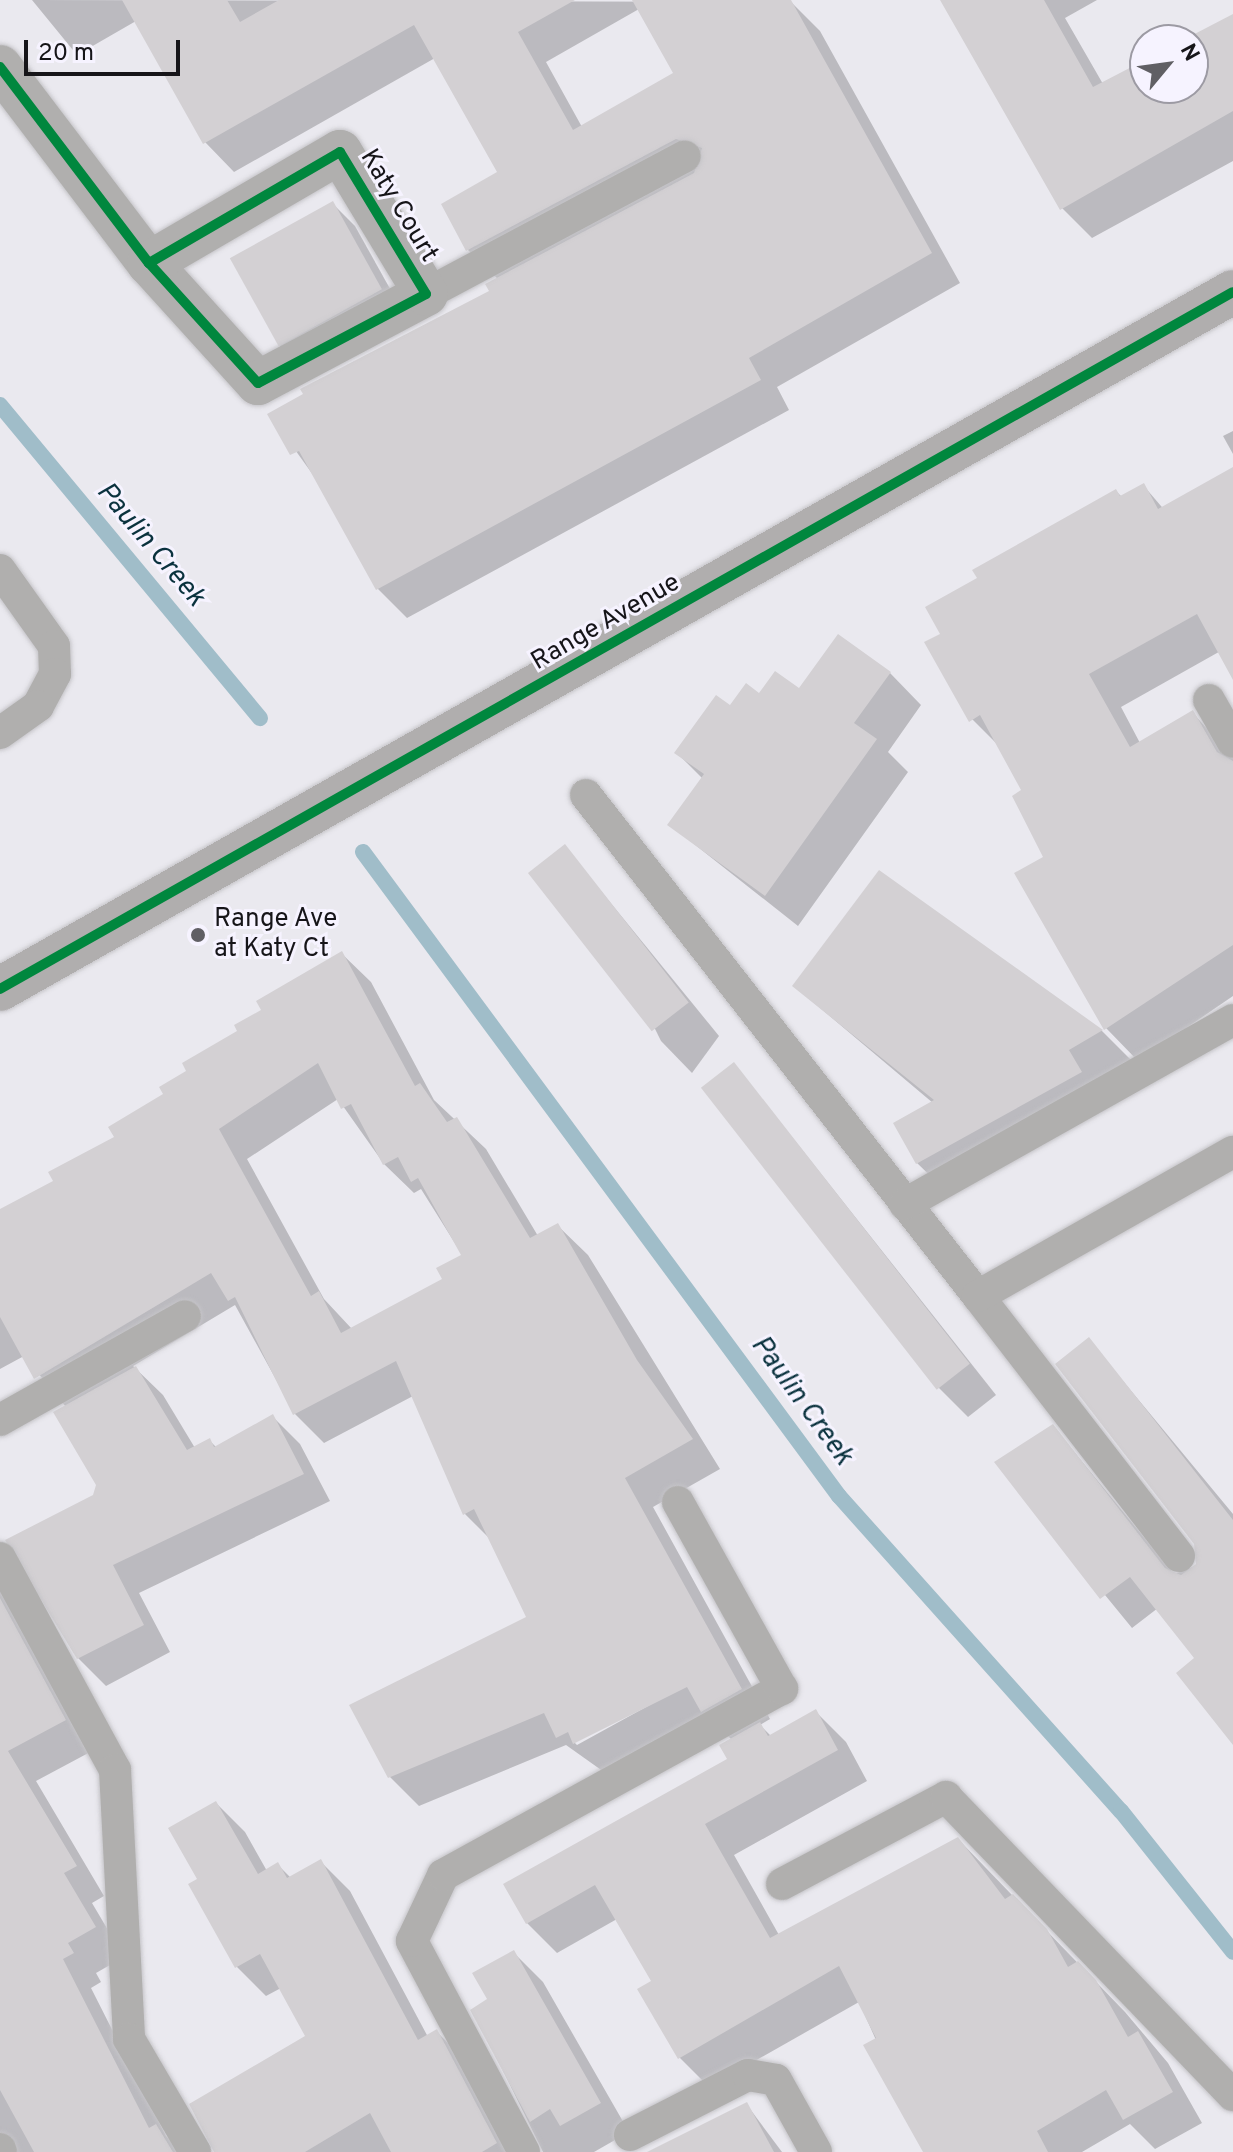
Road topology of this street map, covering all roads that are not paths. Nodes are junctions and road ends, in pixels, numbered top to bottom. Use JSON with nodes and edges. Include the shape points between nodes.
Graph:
{"nodes":[{"id":1,"x":0,"y":67,"type":"edge"},
{"id":2,"x":685,"y":156,"type":"dead end"},
{"id":3,"x":149,"y":263,"type":"junction"},
{"id":4,"x":1233,"y":292,"type":"edge"},
{"id":5,"x":426,"y":294,"type":"junction"},
{"id":6,"x":0,"y":570,"type":"edge"},
{"id":7,"x":1209,"y":700,"type":"dead end"},
{"id":8,"x":0,"y":733,"type":"edge"},
{"id":9,"x":1233,"y":742,"type":"edge"},
{"id":10,"x":586,"y":795,"type":"dead end"},
{"id":11,"x":0,"y":989,"type":"edge"},
{"id":12,"x":1233,"y":1020,"type":"edge"},
{"id":13,"x":1233,"y":1152,"type":"edge"},
{"id":14,"x":905,"y":1204,"type":"junction"},
{"id":15,"x":978,"y":1296,"type":"junction"},
{"id":16,"x":185,"y":1316,"type":"dead end"},
{"id":17,"x":0,"y":1420,"type":"edge"},
{"id":18,"x":678,"y":1502,"type":"dead end"},
{"id":19,"x":1179,"y":1556,"type":"dead end"},
{"id":20,"x":0,"y":1558,"type":"edge"},
{"id":21,"x":782,"y":1884,"type":"dead end"},
{"id":22,"x":1233,"y":2095,"type":"edge"},
{"id":23,"x":630,"y":2135,"type":"dead end"},
{"id":24,"x":195,"y":2152,"type":"edge"},
{"id":25,"x":524,"y":2152,"type":"edge"},
{"id":26,"x":816,"y":2152,"type":"edge"}],
"edges":[{"from":1,"to":3,"type":"street","name":"Katy Court"},
{"from":2,"to":5,"type":"lane"},
{"from":3,"to":5,"type":"street","name":"Katy Court","via":[[258,383]]},
{"from":3,"to":5,"type":"street","name":"Katy Court","via":[[340,152]]},
{"from":4,"to":11,"type":"street","name":"Range Avenue"},
{"from":6,"to":8,"type":"lane","via":[[54,646],[55,674],[38,706]]},
{"from":7,"to":9,"type":"lane"},
{"from":10,"to":14,"type":"lane"},
{"from":12,"to":14,"type":"lane"},
{"from":13,"to":15,"type":"lane"},
{"from":14,"to":15,"type":"lane"},
{"from":15,"to":19,"type":"lane"},
{"from":16,"to":17,"type":"lane"},
{"from":18,"to":25,"type":"lane","via":[[782,1689],[443,1875],[412,1941]]},
{"from":20,"to":24,"type":"lane","via":[[115,1770],[129,2039]]},
{"from":21,"to":22,"type":"lane","via":[[946,1797]]},
{"from":23,"to":26,"type":"lane","via":[[748,2075],[776,2080]]}]}
